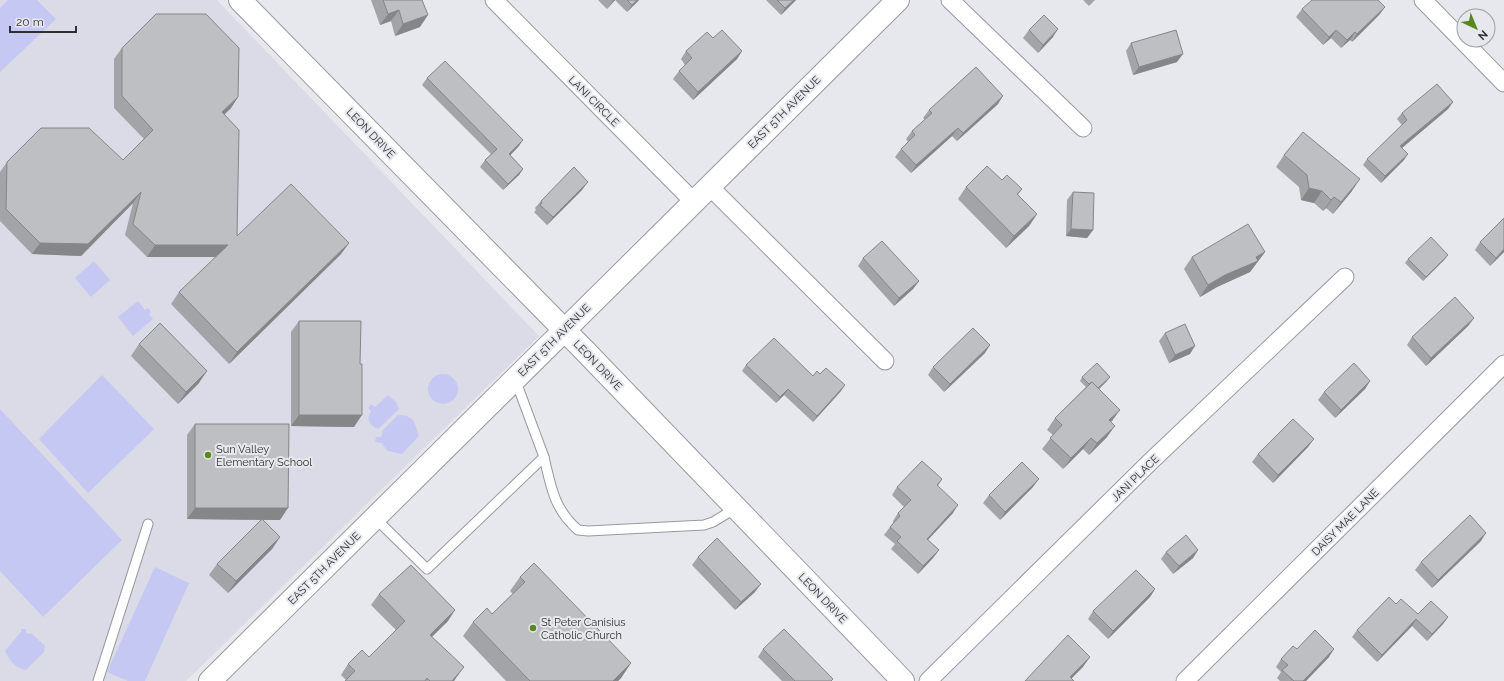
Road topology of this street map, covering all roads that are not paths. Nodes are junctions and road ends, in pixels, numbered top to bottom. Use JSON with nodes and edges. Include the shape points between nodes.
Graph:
{"nodes":[{"id":1,"x":240,"y":0,"type":"edge"},
{"id":2,"x":494,"y":0,"type":"edge"},
{"id":3,"x":898,"y":0,"type":"edge"},
{"id":4,"x":950,"y":0,"type":"edge"},
{"id":5,"x":1422,"y":0,"type":"edge"},
{"id":6,"x":1504,"y":83,"type":"edge"},
{"id":7,"x":1083,"y":128,"type":"dead end"},
{"id":8,"x":709,"y":186,"type":"junction"},
{"id":9,"x":694,"y":202,"type":"junction"},
{"id":10,"x":1345,"y":277,"type":"dead end"},
{"id":11,"x":565,"y":330,"type":"junction"},
{"id":12,"x":885,"y":360,"type":"dead end"},
{"id":13,"x":1504,"y":364,"type":"edge"},
{"id":14,"x":515,"y":379,"type":"junction"},
{"id":15,"x":544,"y":457,"type":"junction"},
{"id":16,"x":736,"y":508,"type":"junction"},
{"id":17,"x":375,"y":518,"type":"junction"},
{"id":18,"x":148,"y":524,"type":"dead end"},
{"id":19,"x":98,"y":681,"type":"edge"},
{"id":20,"x":210,"y":681,"type":"edge"},
{"id":21,"x":903,"y":681,"type":"edge"},
{"id":22,"x":928,"y":681,"type":"edge"},
{"id":23,"x":1185,"y":681,"type":"edge"}],
"edges":[{"from":1,"to":11,"type":"street","name":"LEON DRIVE"},
{"from":2,"to":9,"type":"street","name":"LANI CIRCLE"},
{"from":3,"to":8,"type":"street","name":"EAST 5TH AVENUE"},
{"from":4,"to":7,"type":"street"},
{"from":5,"to":6,"type":"street"},
{"from":8,"to":9,"type":"street","name":"EAST 5TH AVENUE"},
{"from":8,"to":12,"type":"street"},
{"from":9,"to":11,"type":"street","name":"EAST 5TH AVENUE"},
{"from":10,"to":22,"type":"street","name":"JANI PLACE"},
{"from":11,"to":14,"type":"street","name":"EAST 5TH AVENUE"},
{"from":11,"to":16,"type":"street","name":"LEON DRIVE"},
{"from":13,"to":23,"type":"street","name":"DAISY MAE LANE"},
{"from":14,"to":15,"type":"lane"},
{"from":14,"to":17,"type":"street","name":"EAST 5TH AVENUE"},
{"from":15,"to":16,"type":"lane","via":[[559,510],[578,530],[704,525]]},
{"from":15,"to":17,"type":"lane","via":[[427,569]]},
{"from":16,"to":21,"type":"street","name":"LEON DRIVE"},
{"from":17,"to":20,"type":"street","name":"EAST 5TH AVENUE"},
{"from":18,"to":19,"type":"lane"}]}
